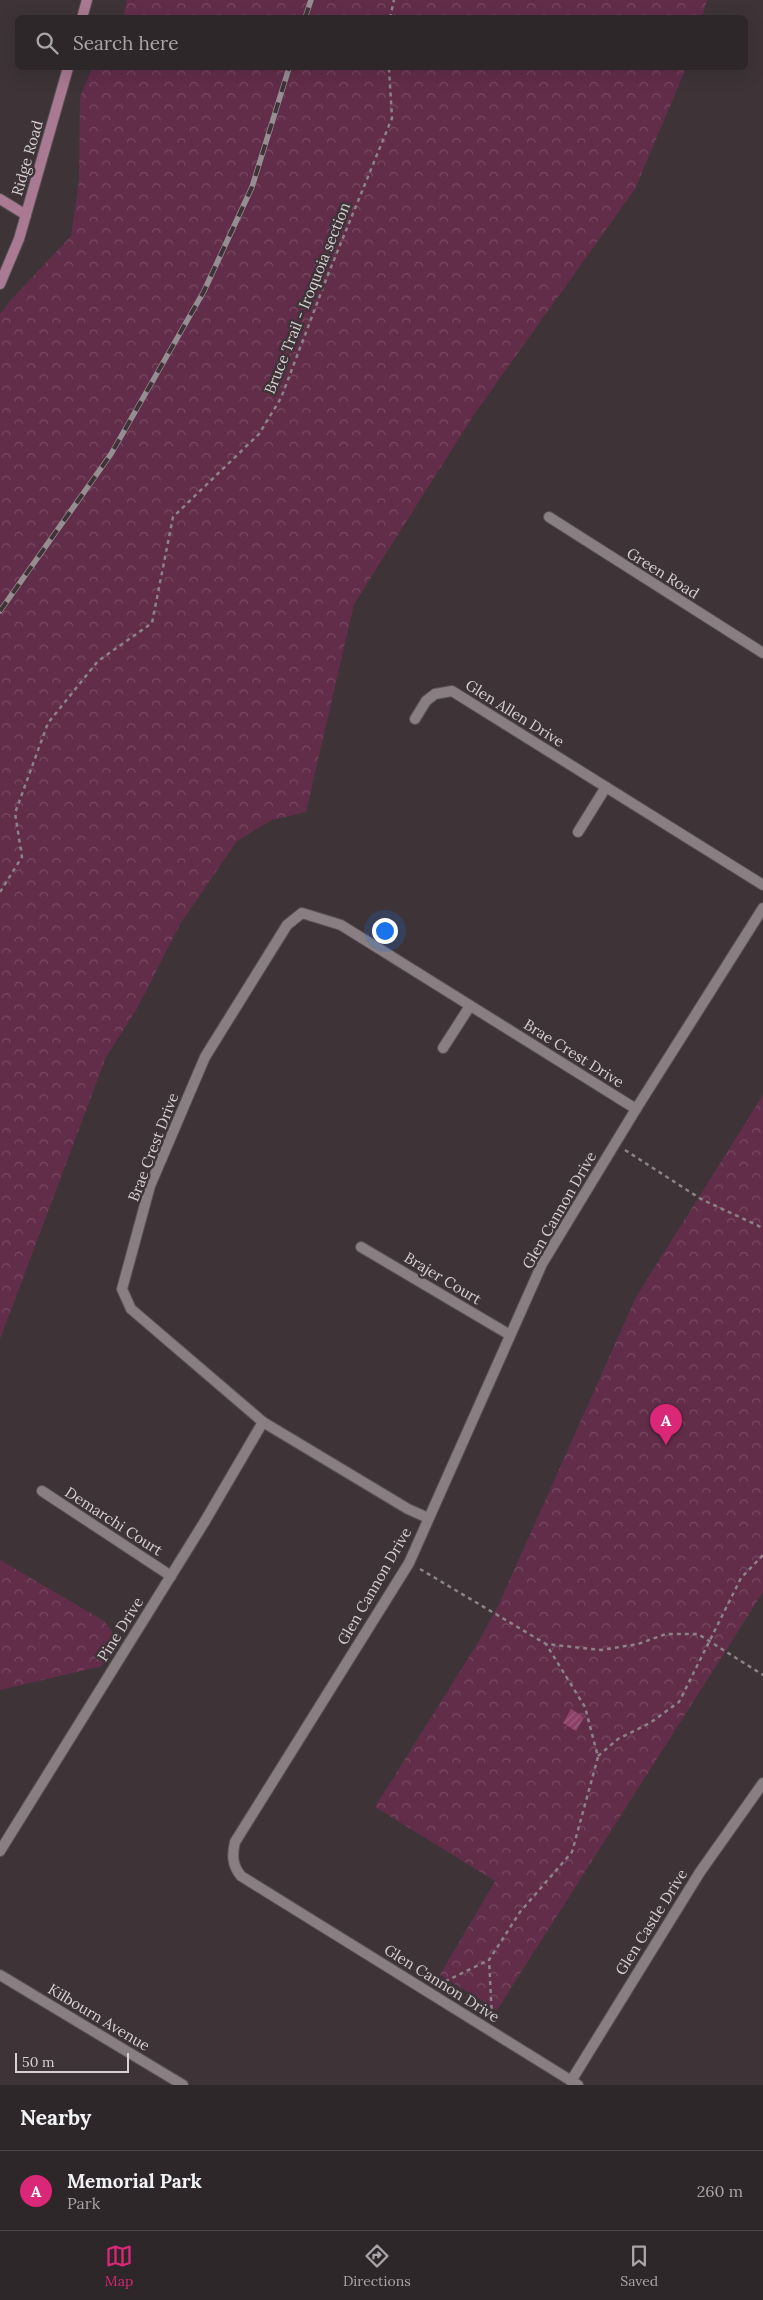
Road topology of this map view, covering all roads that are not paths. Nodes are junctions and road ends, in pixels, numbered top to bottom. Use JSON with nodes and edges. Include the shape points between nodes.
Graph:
{"nodes":[{"id":1,"x":87,"y":0,"type":"edge"},
{"id":2,"x":83,"y":15,"type":"edge"},
{"id":3,"x":67,"y":70,"type":"edge"},
{"id":4,"x":0,"y":199,"type":"edge"},
{"id":5,"x":26,"y":214,"type":"junction"},
{"id":6,"x":0,"y":284,"type":"edge"},
{"id":7,"x":549,"y":517,"type":"dead end"},
{"id":8,"x":763,"y":653,"type":"edge"},
{"id":9,"x":415,"y":719,"type":"dead end"},
{"id":10,"x":606,"y":787,"type":"junction"},
{"id":11,"x":578,"y":832,"type":"dead end"},
{"id":12,"x":763,"y":885,"type":"edge"},
{"id":13,"x":763,"y":908,"type":"edge"},
{"id":14,"x":470,"y":1006,"type":"junction"},
{"id":15,"x":443,"y":1048,"type":"dead end"},
{"id":16,"x":636,"y":1109,"type":"junction"},
{"id":17,"x":361,"y":1247,"type":"dead end"},
{"id":18,"x":510,"y":1335,"type":"junction"},
{"id":19,"x":263,"y":1422,"type":"junction"},
{"id":20,"x":42,"y":1491,"type":"dead end"},
{"id":21,"x":428,"y":1518,"type":"junction"},
{"id":22,"x":170,"y":1576,"type":"junction"},
{"id":23,"x":763,"y":1783,"type":"edge"},
{"id":24,"x":0,"y":1851,"type":"edge"},
{"id":25,"x":0,"y":1975,"type":"edge"},
{"id":26,"x":574,"y":2083,"type":"edge"},
{"id":27,"x":183,"y":2085,"type":"edge"}],
"edges":[{"from":1,"to":2,"type":"main road"},
{"from":3,"to":5,"type":"main road","name":"Ridge Road"},
{"from":4,"to":5,"type":"main road"},
{"from":5,"to":6,"type":"main road","name":"Ridge Road"},
{"from":7,"to":8,"type":"street","name":"Green Road"},
{"from":9,"to":10,"type":"street","name":"Glen Allen Drive","via":[[426,701],[435,694],[452,691]]},
{"from":10,"to":11,"type":"street"},
{"from":10,"to":12,"type":"street","name":"Glen Allen Drive"},
{"from":13,"to":16,"type":"street","name":"Glen Cannon Drive"},
{"from":14,"to":15,"type":"street"},
{"from":14,"to":16,"type":"street","name":"Brae Crest Drive"},
{"from":14,"to":19,"type":"street","name":"Brae Crest Drive","via":[[341,925],[302,913],[287,925],[205,1057],[150,1186],[122,1289],[131,1310]]},
{"from":16,"to":18,"type":"street","name":"Glen Cannon Drive","via":[[542,1264]]},
{"from":17,"to":18,"type":"street","name":"Brajer Court"},
{"from":18,"to":21,"type":"street","name":"Glen Cannon Drive"},
{"from":19,"to":21,"type":"street","name":"Brae Crest Drive"},
{"from":19,"to":22,"type":"street","name":"Pine Drive"},
{"from":20,"to":22,"type":"street","name":"Demarchi Court"},
{"from":21,"to":26,"type":"street","name":"Glen Cannon Drive","via":[[409,1563],[236,1842],[232,1855],[241,1876]]},
{"from":22,"to":24,"type":"street","name":"Pine Drive"},
{"from":23,"to":26,"type":"street","name":"Glen Castle Drive","via":[[700,1872]]},
{"from":25,"to":27,"type":"street","name":"Kilbourn Avenue"}]}
